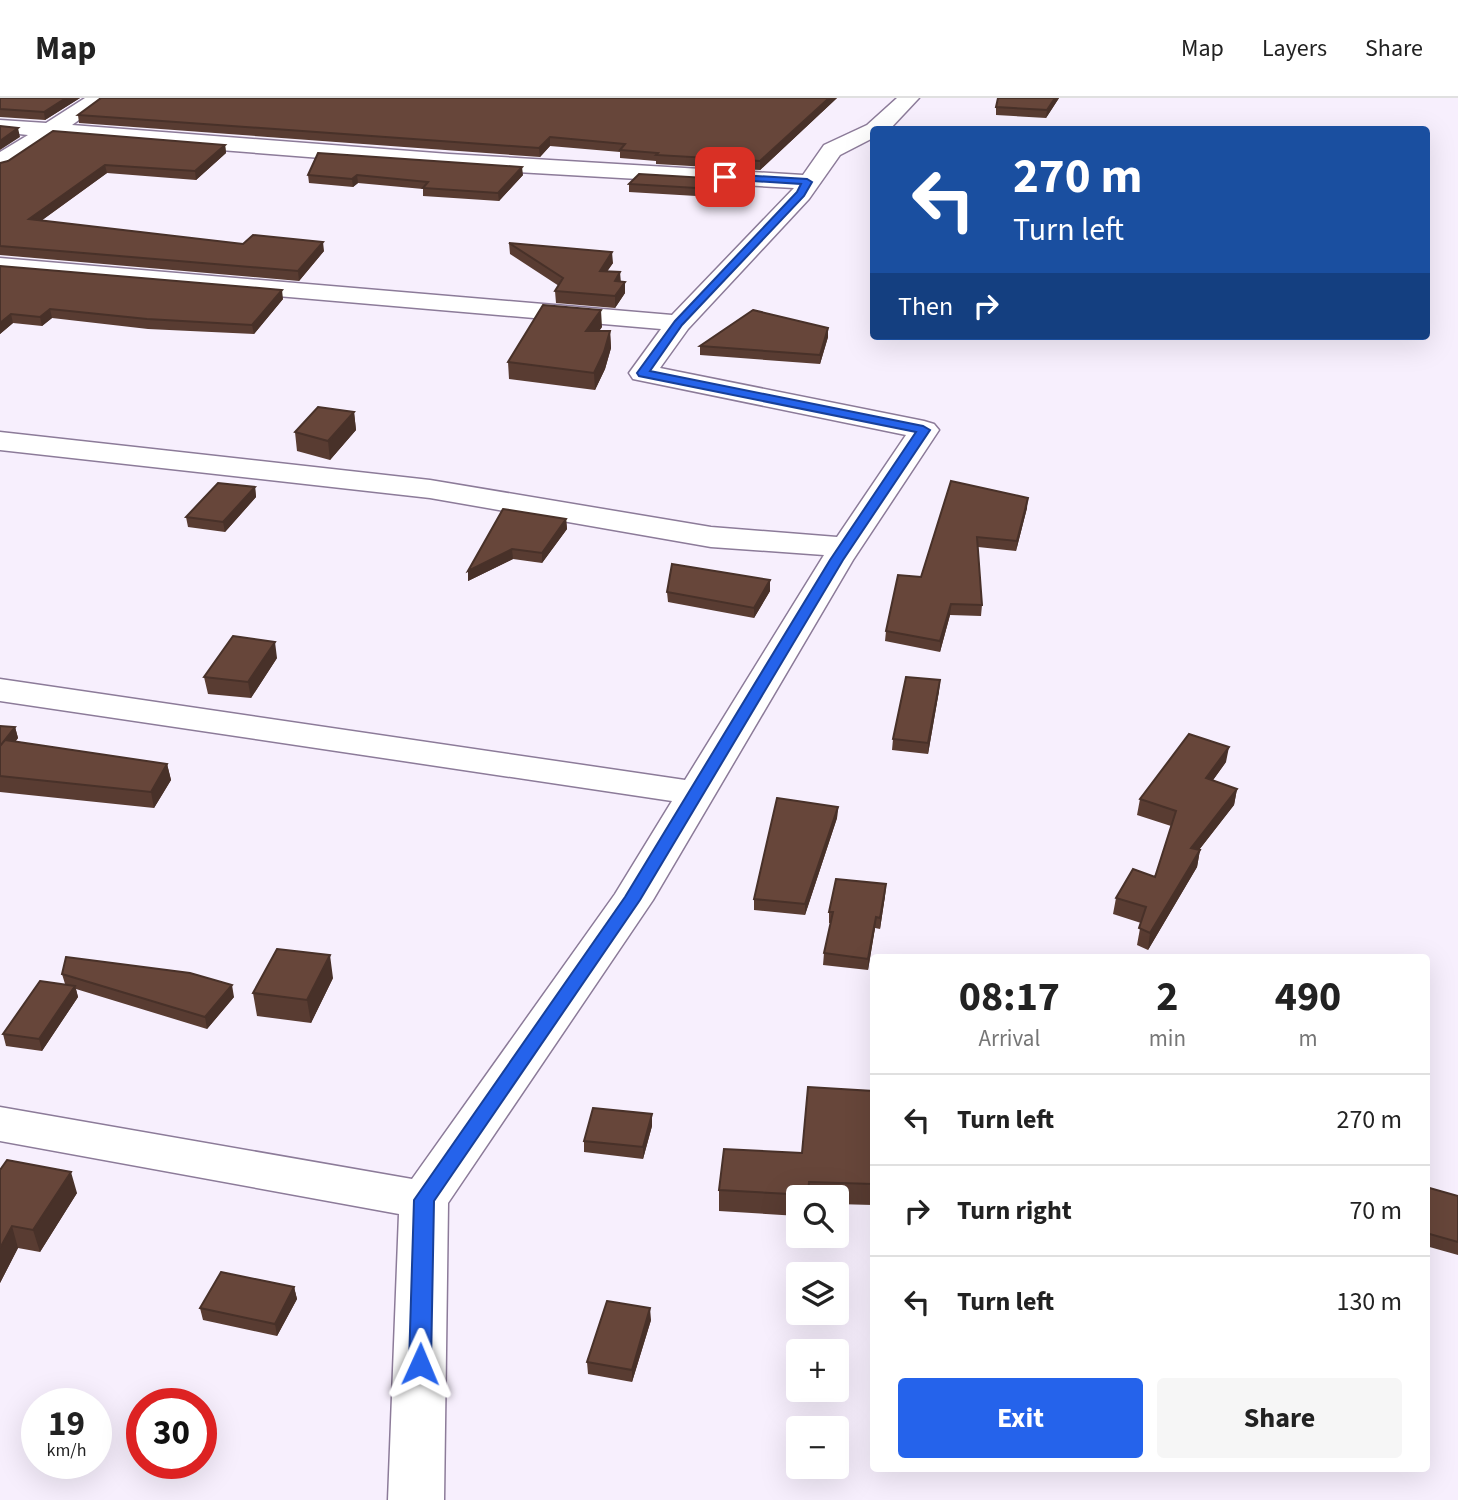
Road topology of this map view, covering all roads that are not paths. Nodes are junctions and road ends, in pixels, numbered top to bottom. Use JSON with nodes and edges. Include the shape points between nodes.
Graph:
{"nodes":[{"id":1,"x":99,"y":98,"type":"edge"},
{"id":2,"x":909,"y":98,"type":"edge"},
{"id":3,"x":0,"y":126,"type":"edge"},
{"id":4,"x":880,"y":126,"type":"edge"},
{"id":5,"x":51,"y":129,"type":"junction"},
{"id":6,"x":870,"y":132,"type":"edge"},
{"id":7,"x":0,"y":162,"type":"edge"},
{"id":8,"x":807,"y":182,"type":"junction"},
{"id":9,"x":0,"y":265,"type":"edge"},
{"id":10,"x":678,"y":323,"type":"junction"},
{"id":11,"x":0,"y":442,"type":"edge"},
{"id":12,"x":846,"y":547,"type":"junction"},
{"id":13,"x":0,"y":690,"type":"edge"},
{"id":14,"x":696,"y":793,"type":"junction"},
{"id":15,"x":0,"y":1124,"type":"edge"},
{"id":16,"x":424,"y":1200,"type":"junction"},
{"id":17,"x":416,"y":1500,"type":"edge"}],
"edges":[{"from":1,"to":5,"type":"street"},
{"from":2,"to":4,"type":"street"},
{"from":3,"to":5,"type":"street"},
{"from":5,"to":7,"type":"street"},
{"from":5,"to":8,"type":"street","via":[[449,161]]},
{"from":6,"to":8,"type":"street","via":[[832,150]]},
{"from":8,"to":10,"type":"street","via":[[801,194]]},
{"from":9,"to":10,"type":"street"},
{"from":10,"to":12,"type":"street","via":[[643,373],[923,430]]},
{"from":11,"to":12,"type":"street","via":[[430,489],[711,537]]},
{"from":12,"to":14,"type":"street"},
{"from":13,"to":14,"type":"street"},
{"from":14,"to":16,"type":"street","via":[[632,900]]},
{"from":15,"to":16,"type":"street"},
{"from":16,"to":17,"type":"street"}]}
